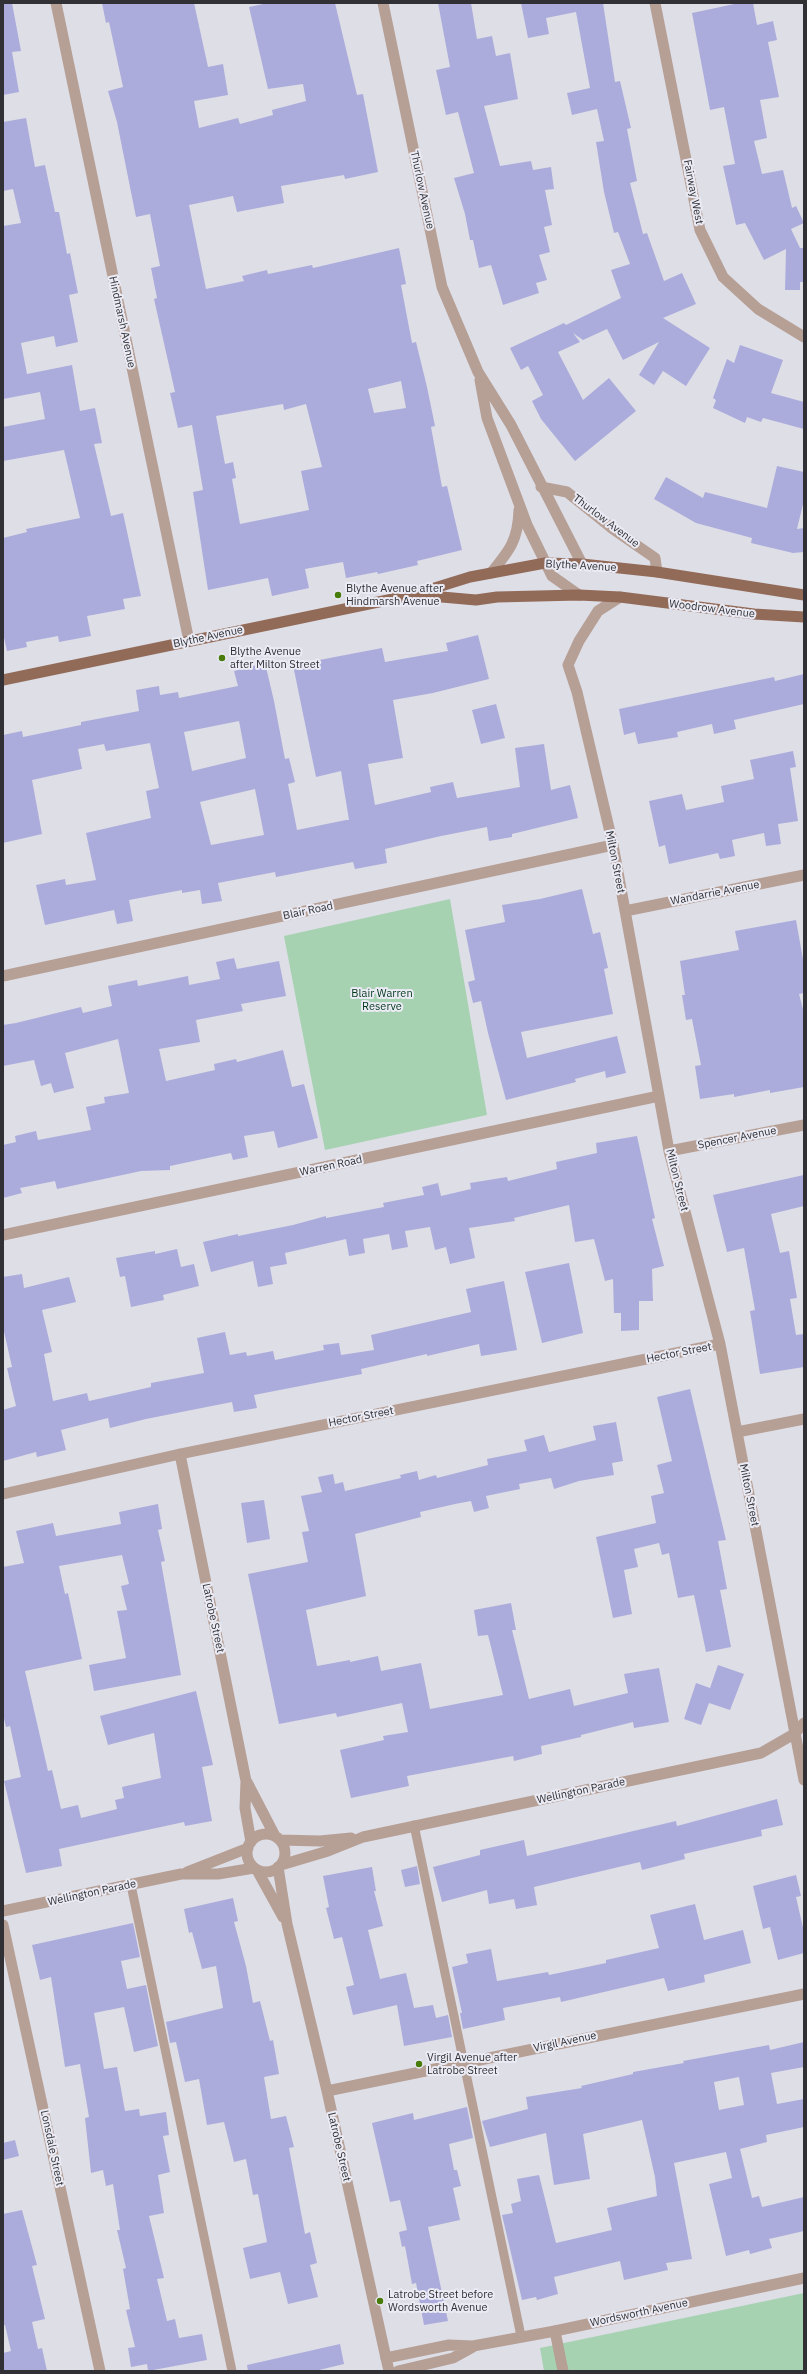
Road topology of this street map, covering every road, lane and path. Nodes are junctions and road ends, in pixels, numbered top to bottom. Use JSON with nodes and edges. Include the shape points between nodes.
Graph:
{"nodes":[{"id":1,"x":56,"y":3,"type":"edge"},
{"id":2,"x":383,"y":3,"type":"edge"},
{"id":3,"x":655,"y":3,"type":"edge"},
{"id":4,"x":804,"y":337,"type":"edge"},
{"id":5,"x":478,"y":372,"type":"junction"},
{"id":6,"x":541,"y":487,"type":"junction"},
{"id":7,"x":520,"y":506,"type":"junction"},
{"id":8,"x":545,"y":563,"type":"junction"},
{"id":9,"x":582,"y":564,"type":"junction"},
{"id":10,"x":657,"y":572,"type":"junction"},
{"id":11,"x":491,"y":573,"type":"junction"},
{"id":12,"x":412,"y":594,"type":"junction"},
{"id":13,"x":579,"y":595,"type":"junction"},
{"id":14,"x":804,"y":595,"type":"edge"},
{"id":15,"x":620,"y":597,"type":"junction"},
{"id":16,"x":804,"y":617,"type":"edge"},
{"id":17,"x":189,"y":641,"type":"junction"},
{"id":18,"x":3,"y":680,"type":"edge"},
{"id":19,"x":613,"y":845,"type":"junction"},
{"id":20,"x":804,"y":875,"type":"edge"},
{"id":21,"x":625,"y":911,"type":"junction"},
{"id":22,"x":3,"y":976,"type":"edge"},
{"id":23,"x":659,"y":1096,"type":"junction"},
{"id":24,"x":804,"y":1125,"type":"edge"},
{"id":25,"x":669,"y":1151,"type":"junction"},
{"id":26,"x":3,"y":1235,"type":"edge"},
{"id":27,"x":720,"y":1344,"type":"junction"},
{"id":28,"x":804,"y":1419,"type":"edge"},
{"id":29,"x":737,"y":1432,"type":"junction"},
{"id":30,"x":180,"y":1454,"type":"junction"},
{"id":31,"x":3,"y":1494,"type":"edge"},
{"id":32,"x":804,"y":1723,"type":"edge"},
{"id":33,"x":794,"y":1734,"type":"junction"},
{"id":34,"x":804,"y":1780,"type":"edge"},
{"id":35,"x":246,"y":1781,"type":"junction"},
{"id":36,"x":414,"y":1825,"type":"junction"},
{"id":37,"x":364,"y":1837,"type":"junction"},
{"id":38,"x":277,"y":1838,"type":"junction"},
{"id":39,"x":249,"y":1845,"type":"junction"},
{"id":40,"x":280,"y":1866,"type":"junction"},
{"id":41,"x":256,"y":1869,"type":"junction"},
{"id":42,"x":181,"y":1874,"type":"junction"},
{"id":43,"x":131,"y":1885,"type":"junction"},
{"id":44,"x":3,"y":1911,"type":"edge"},
{"id":45,"x":287,"y":1924,"type":"junction"},
{"id":46,"x":3,"y":1925,"type":"edge"},
{"id":47,"x":804,"y":1994,"type":"edge"},
{"id":48,"x":465,"y":2063,"type":"junction"},
{"id":49,"x":327,"y":2091,"type":"junction"},
{"id":50,"x":804,"y":2278,"type":"edge"},
{"id":51,"x":555,"y":2331,"type":"junction"},
{"id":52,"x":522,"y":2336,"type":"junction"},
{"id":53,"x":474,"y":2346,"type":"junction"},
{"id":54,"x":386,"y":2358,"type":"junction"},
{"id":55,"x":100,"y":2371,"type":"edge"},
{"id":56,"x":232,"y":2371,"type":"edge"},
{"id":57,"x":389,"y":2371,"type":"edge"},
{"id":58,"x":398,"y":2371,"type":"edge"},
{"id":59,"x":563,"y":2371,"type":"edge"}],
"edges":[{"from":1,"to":17,"type":"street","name":"Hindmarsh Avenue"},
{"from":2,"to":5,"type":"street","name":"Thurlow Avenue","via":[[442,287]]},
{"from":3,"to":4,"type":"street","name":"Fairway West","via":[[700,230],[724,277],[758,309]]},
{"from":5,"to":6,"type":"street","name":"Thurlow Avenue","via":[[511,425]]},
{"from":5,"to":7,"type":"street","name":"Thurlow Avenue","via":[[487,418]]},
{"from":6,"to":9,"type":"street","name":"Thurlow Avenue"},
{"from":6,"to":10,"type":"street","name":"Thurlow Avenue","via":[[568,492],[613,529],[655,558]]},
{"from":7,"to":8,"type":"street","name":"Thurlow Avenue"},
{"from":7,"to":11,"type":"street","name":"Thurlow Avenue","via":[[518,532],[511,550]]},
{"from":8,"to":9,"type":"main road","name":"Blythe Avenue"},
{"from":8,"to":11,"type":"main road","name":"Blythe Avenue"},
{"from":8,"to":13,"type":"street","name":"Thurlow Avenue","via":[[552,576]]},
{"from":9,"to":10,"type":"main road","name":"Blythe Avenue"},
{"from":10,"to":14,"type":"main road"},
{"from":11,"to":12,"type":"main road","name":"Blythe Avenue"},
{"from":12,"to":13,"type":"main road","name":"Blythe Avenue","via":[[476,600]]},
{"from":12,"to":17,"type":"main road","name":"Blythe Avenue"},
{"from":13,"to":15,"type":"main road","name":"Blythe Avenue"},
{"from":15,"to":16,"type":"main road","name":"Woodrow Avenue","via":[[754,614]]},
{"from":15,"to":19,"type":"street","name":"Milton Street","via":[[598,611],[579,641],[568,665],[577,692]]},
{"from":17,"to":18,"type":"main road","name":"Blythe Avenue"},
{"from":19,"to":21,"type":"street","name":"Milton Street"},
{"from":19,"to":22,"type":"street","name":"Blair Road"},
{"from":20,"to":21,"type":"street","name":"Wandarrie Avenue"},
{"from":21,"to":23,"type":"street","name":"Milton Street"},
{"from":23,"to":25,"type":"street","name":"Milton Street"},
{"from":23,"to":26,"type":"street","name":"Warren Road"},
{"from":24,"to":25,"type":"street","name":"Spencer Avenue"},
{"from":25,"to":27,"type":"street","name":"Milton Street"},
{"from":27,"to":29,"type":"street","name":"Milton Street"},
{"from":27,"to":30,"type":"street","name":"Hector Street"},
{"from":28,"to":29,"type":"street"},
{"from":29,"to":33,"type":"street","name":"Milton Street"},
{"from":30,"to":31,"type":"street","name":"Hector Street"},
{"from":30,"to":35,"type":"street","name":"Latrobe Street"},
{"from":32,"to":33,"type":"street","name":"Wellington Parade"},
{"from":33,"to":34,"type":"street","name":"Milton Street"},
{"from":33,"to":36,"type":"street","name":"Wellington Parade","via":[[762,1753]]},
{"from":35,"to":38,"type":"street","name":"Latrobe Street"},
{"from":35,"to":39,"type":"street","name":"Latrobe Street","via":[[245,1808]]},
{"from":36,"to":37,"type":"street","name":"Wellington Parade"},
{"from":36,"to":48,"type":"lane"},
{"from":37,"to":38,"type":"street","name":"Wellington Parade","via":[[320,1841]]},
{"from":37,"to":40,"type":"street","name":"Wellington Parade"},
{"from":38,"to":39,"type":"street","via":[[262,1834]]},
{"from":38,"to":40,"type":"street","via":[[285,1852]]},
{"from":39,"to":41,"type":"street","via":[[248,1861]]},
{"from":39,"to":42,"type":"street","name":"Wellington Parade"},
{"from":40,"to":41,"type":"street","via":[[270,1872]]},
{"from":40,"to":45,"type":"street","name":"Latrobe Street"},
{"from":41,"to":42,"type":"street","name":"Wellington Parade","via":[[218,1874]]},
{"from":41,"to":45,"type":"street","name":"Latrobe Street"},
{"from":42,"to":43,"type":"street","name":"Wellington Parade"},
{"from":43,"to":44,"type":"street","name":"Wellington Parade"},
{"from":43,"to":56,"type":"lane"},
{"from":45,"to":49,"type":"street","name":"Latrobe Street"},
{"from":46,"to":55,"type":"street","name":"Lonsdale Street"},
{"from":47,"to":48,"type":"street","name":"Virgil Avenue"},
{"from":48,"to":49,"type":"street","name":"Virgil Avenue"},
{"from":48,"to":52,"type":"lane"},
{"from":49,"to":54,"type":"street","name":"Latrobe Street"},
{"from":50,"to":51,"type":"street","name":"Wordsworth Avenue"},
{"from":51,"to":52,"type":"street","name":"Wordsworth Avenue"},
{"from":51,"to":59,"type":"street"},
{"from":52,"to":53,"type":"street","name":"Wordsworth Avenue"},
{"from":53,"to":54,"type":"street","name":"Wordsworth Avenue","via":[[449,2345]]},
{"from":53,"to":58,"type":"street","name":"Wordsworth Avenue","via":[[453,2358]]},
{"from":54,"to":57,"type":"street","name":"Latrobe Street"}]}
